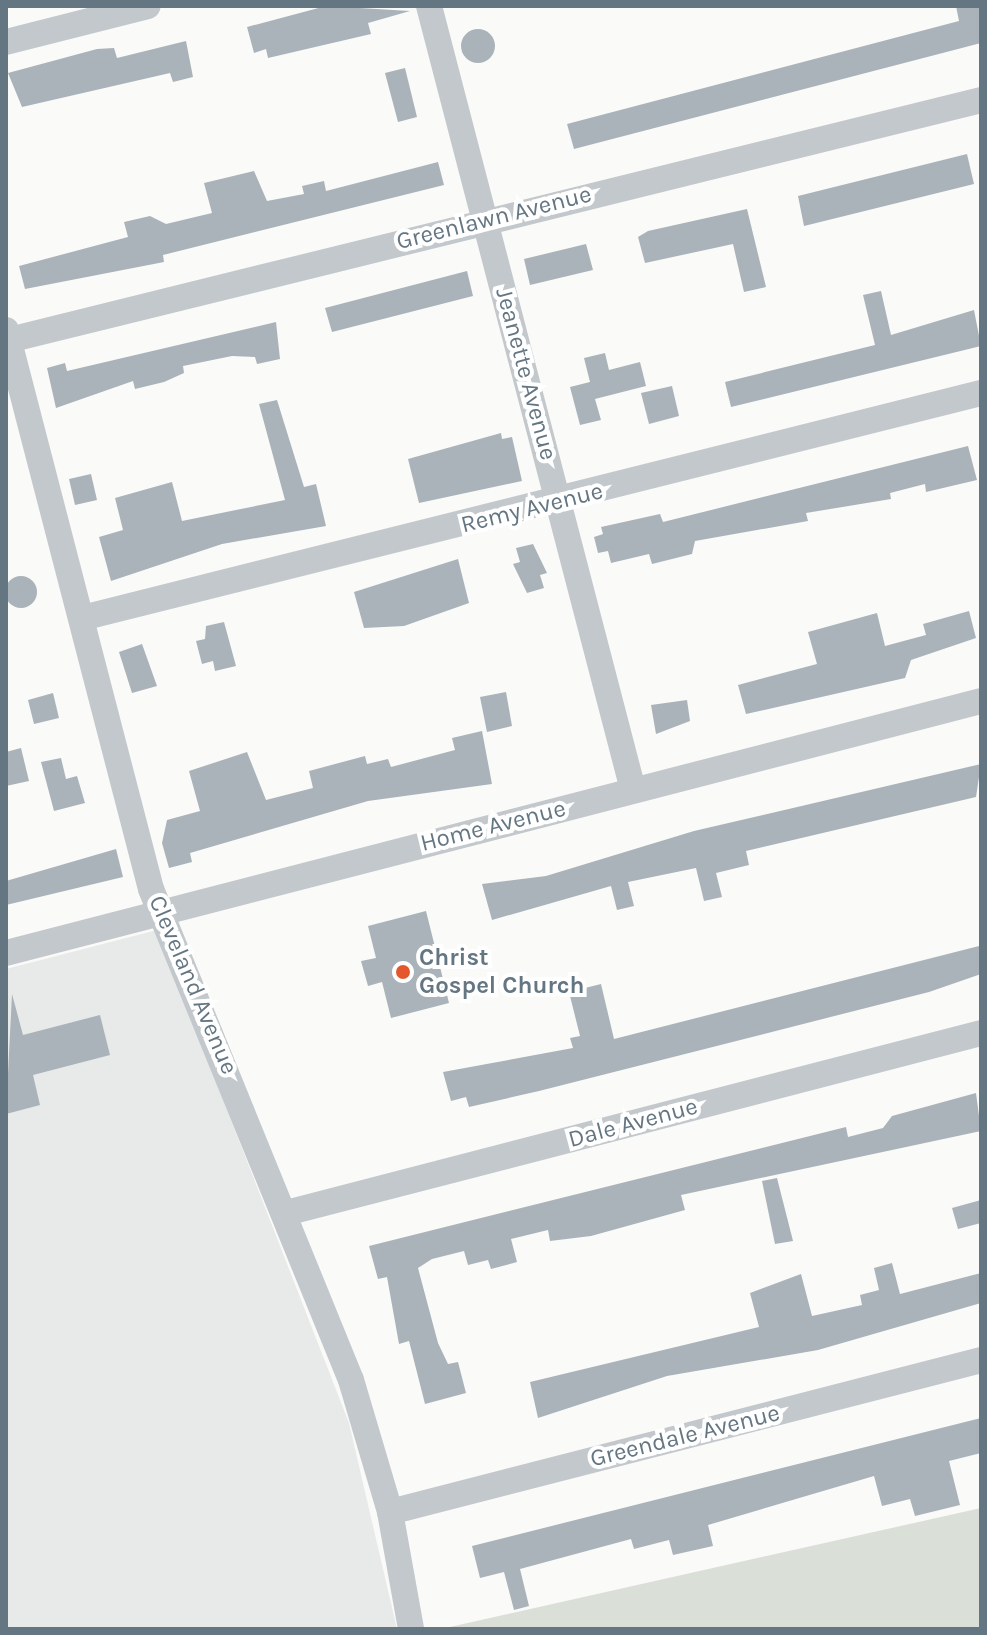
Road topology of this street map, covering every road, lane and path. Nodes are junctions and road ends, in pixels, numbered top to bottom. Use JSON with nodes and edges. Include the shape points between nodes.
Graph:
{"nodes":[{"id":1,"x":148,"y":6,"type":"edge"},
{"id":2,"x":429,"y":6,"type":"edge"},
{"id":3,"x":6,"y":42,"type":"edge"},
{"id":4,"x":981,"y":100,"type":"edge"},
{"id":5,"x":484,"y":221,"type":"junction"},
{"id":6,"x":7,"y":335,"type":"edge"},
{"id":7,"x":981,"y":393,"type":"edge"},
{"id":8,"x":561,"y":501,"type":"junction"},
{"id":9,"x":82,"y":618,"type":"junction"},
{"id":10,"x":981,"y":701,"type":"edge"},
{"id":11,"x":633,"y":790,"type":"junction"},
{"id":12,"x":162,"y":911,"type":"junction"},
{"id":13,"x":6,"y":953,"type":"edge"},
{"id":14,"x":981,"y":1033,"type":"edge"},
{"id":15,"x":286,"y":1213,"type":"junction"},
{"id":16,"x":981,"y":1360,"type":"edge"},
{"id":17,"x":390,"y":1512,"type":"junction"},
{"id":18,"x":411,"y":1629,"type":"edge"}],
"edges":[{"from":1,"to":3,"type":"street"},
{"from":2,"to":5,"type":"street","name":"Jeanette Avenue"},
{"from":4,"to":5,"type":"street","name":"Greenlawn Avenue"},
{"from":5,"to":6,"type":"street","name":"Greenlawn Avenue"},
{"from":5,"to":8,"type":"street","name":"Jeanette Avenue"},
{"from":6,"to":9,"type":"street","name":"Cleveland Avenue"},
{"from":7,"to":8,"type":"street","name":"Remy Avenue"},
{"from":8,"to":9,"type":"street","name":"Remy Avenue"},
{"from":8,"to":11,"type":"street","name":"Jeanette Avenue"},
{"from":9,"to":12,"type":"street","name":"Cleveland Avenue"},
{"from":10,"to":11,"type":"street","name":"Home Avenue"},
{"from":11,"to":12,"type":"street","name":"Home Avenue"},
{"from":12,"to":13,"type":"street","name":"Home Avenue"},
{"from":12,"to":15,"type":"street","name":"Cleveland Avenue"},
{"from":14,"to":15,"type":"street","name":"Dale Avenue"},
{"from":15,"to":17,"type":"street","name":"Cleveland Avenue","via":[[351,1380]]},
{"from":16,"to":17,"type":"street","name":"Greendale Avenue"},
{"from":17,"to":18,"type":"street","name":"Cleveland Avenue"}]}
